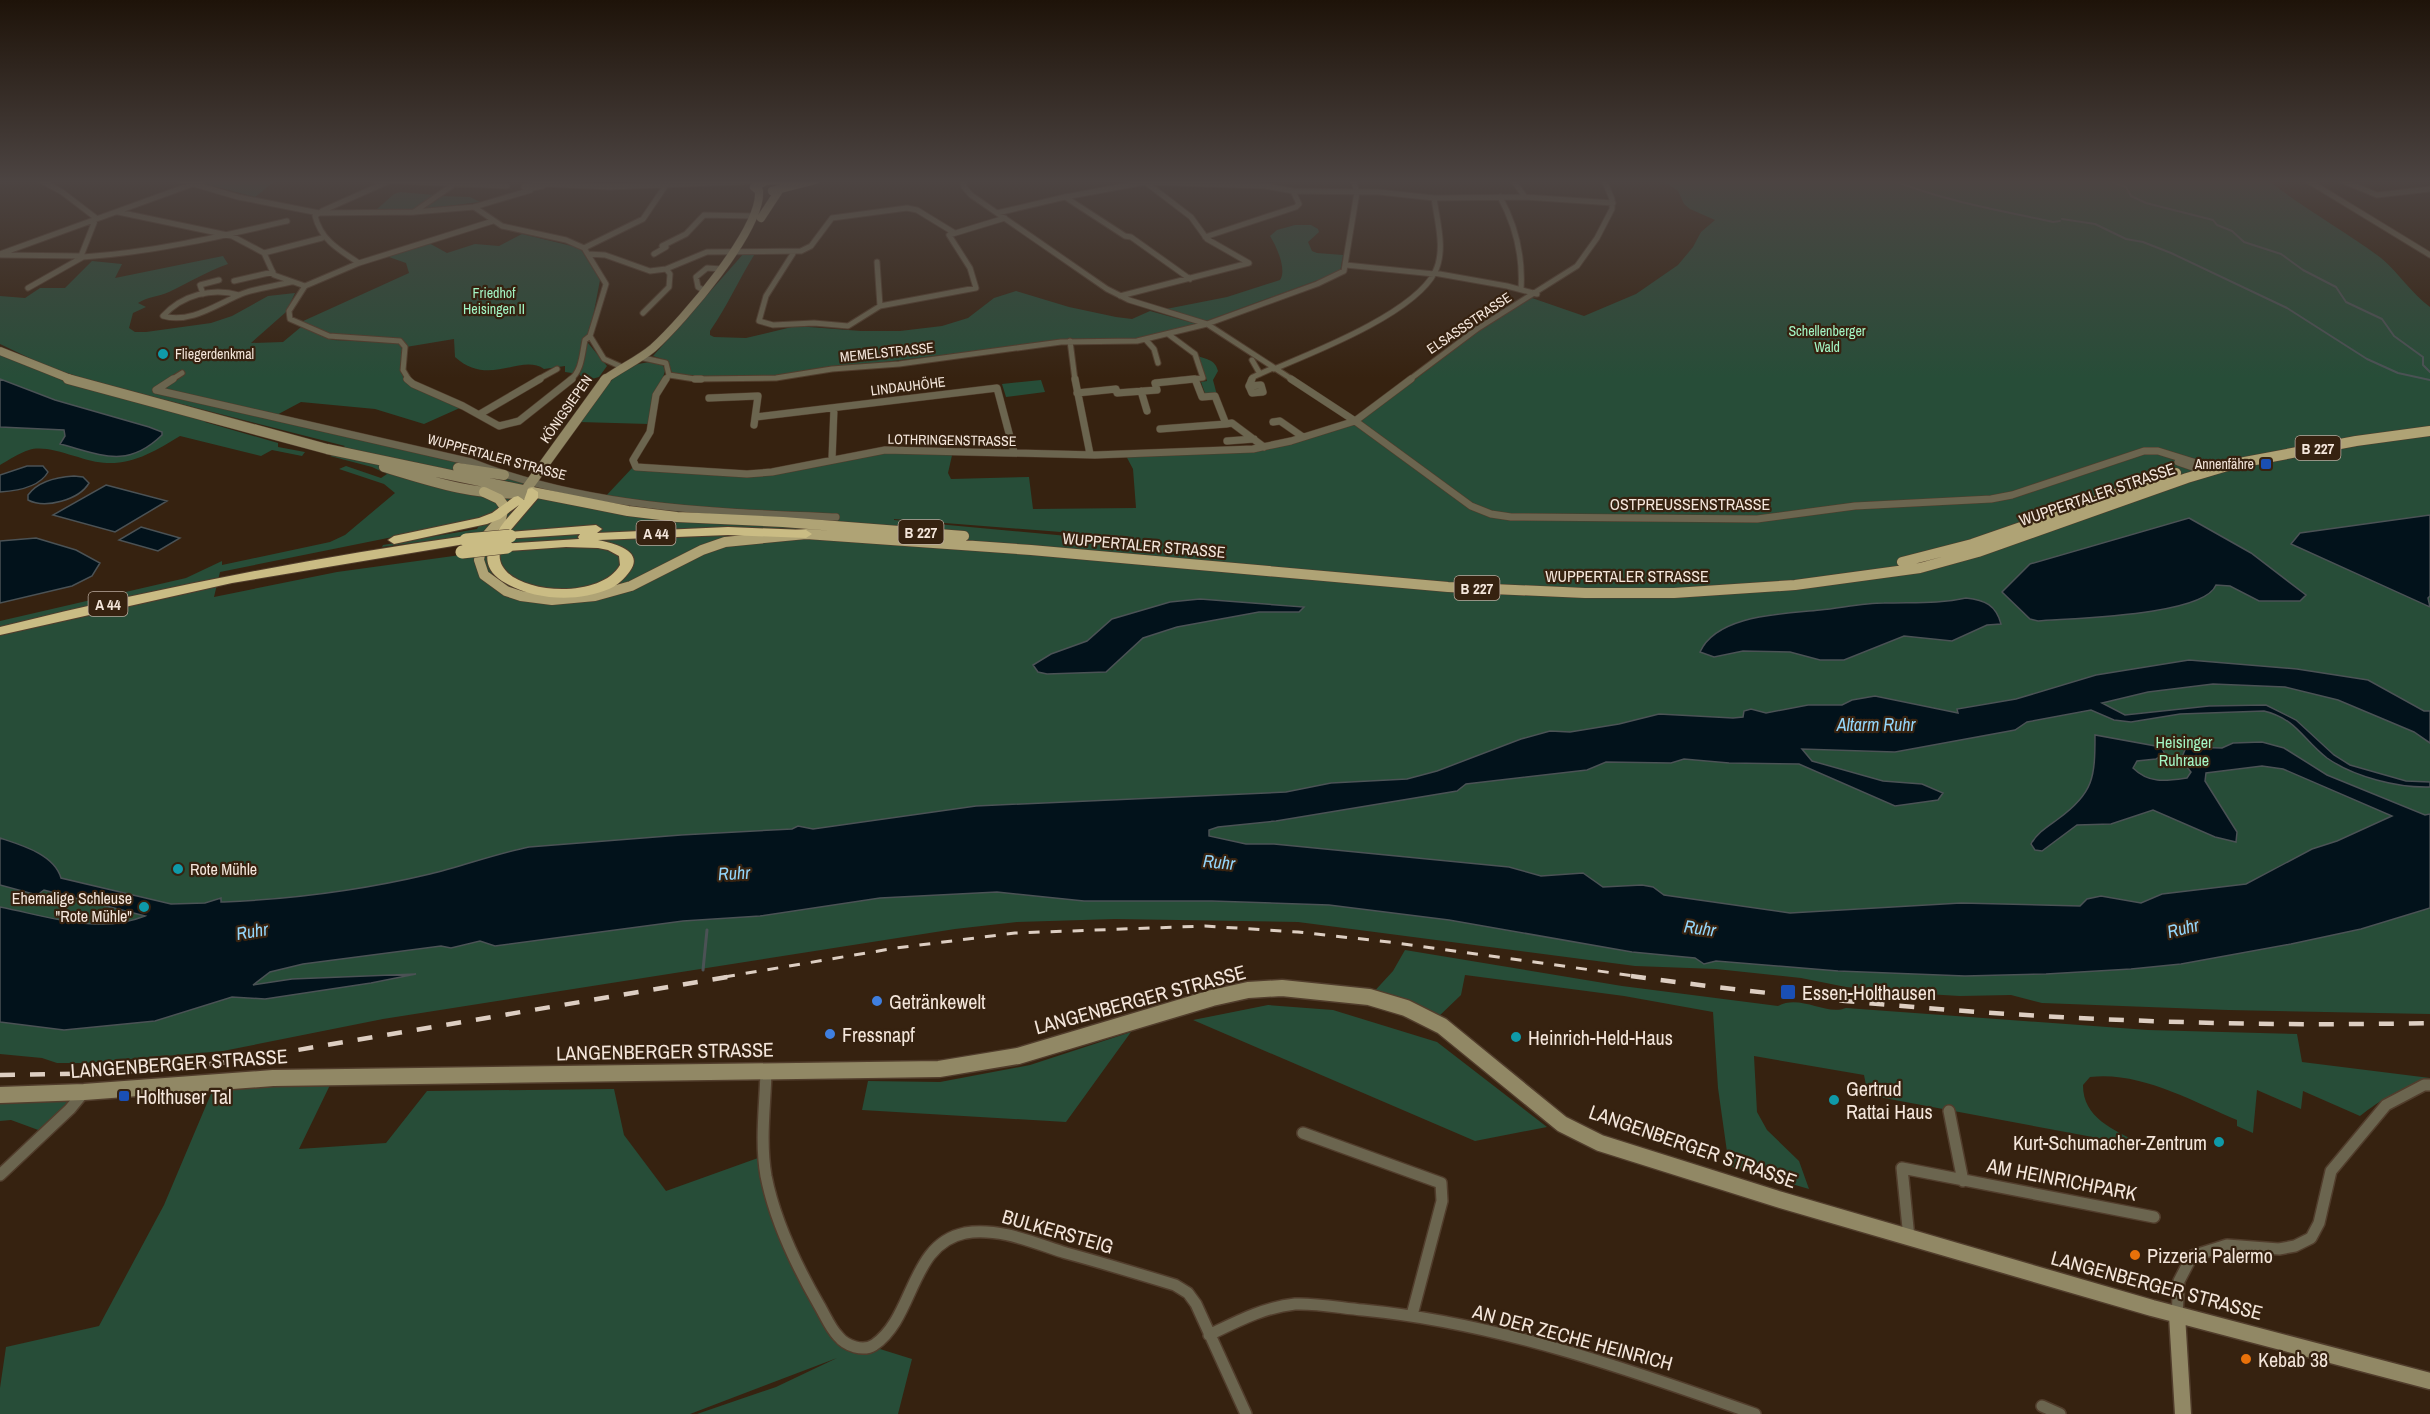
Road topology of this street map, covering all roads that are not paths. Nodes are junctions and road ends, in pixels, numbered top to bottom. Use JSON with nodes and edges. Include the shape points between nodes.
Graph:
{"nodes":[{"id":1,"x":25,"y":246,"type":"edge"},
{"id":2,"x":86,"y":246,"type":"edge"},
{"id":3,"x":178,"y":246,"type":"edge"},
{"id":4,"x":251,"y":246,"type":"edge"},
{"id":5,"x":291,"y":246,"type":"edge"},
{"id":6,"x":334,"y":246,"type":"edge"},
{"id":7,"x":413,"y":246,"type":"edge"},
{"id":8,"x":577,"y":246,"type":"edge"},
{"id":9,"x":595,"y":246,"type":"edge"},
{"id":10,"x":662,"y":246,"type":"edge"},
{"id":11,"x":741,"y":246,"type":"edge"},
{"id":12,"x":742,"y":246,"type":"edge"},
{"id":13,"x":811,"y":246,"type":"edge"},
{"id":14,"x":956,"y":246,"type":"edge"},
{"id":15,"x":1046,"y":246,"type":"edge"},
{"id":16,"x":1144,"y":246,"type":"edge"},
{"id":17,"x":1220,"y":246,"type":"edge"},
{"id":18,"x":1349,"y":246,"type":"edge"},
{"id":19,"x":1440,"y":246,"type":"edge"},
{"id":20,"x":1518,"y":246,"type":"edge"},
{"id":21,"x":1592,"y":246,"type":"edge"},
{"id":22,"x":2415,"y":246,"type":"edge"},
{"id":23,"x":586,"y":251,"type":"junction"},
{"id":24,"x":739,"y":251,"type":"junction"},
{"id":25,"x":794,"y":252,"type":"junction"},
{"id":26,"x":264,"y":253,"type":"junction"},
{"id":27,"x":654,"y":254,"type":"dead end"},
{"id":28,"x":0,"y":255,"type":"edge"},
{"id":29,"x":2430,"y":255,"type":"edge"},
{"id":30,"x":82,"y":256,"type":"junction"},
{"id":31,"x":877,"y":262,"type":"dead end"},
{"id":32,"x":359,"y":263,"type":"junction"},
{"id":33,"x":1346,"y":265,"type":"junction"},
{"id":34,"x":722,"y":269,"type":"junction"},
{"id":35,"x":667,"y":270,"type":"junction"},
{"id":36,"x":273,"y":272,"type":"junction"},
{"id":37,"x":1434,"y":273,"type":"junction"},
{"id":38,"x":716,"y":278,"type":"junction"},
{"id":39,"x":1190,"y":279,"type":"junction"},
{"id":40,"x":219,"y":280,"type":"dead end"},
{"id":41,"x":234,"y":281,"type":"dead end"},
{"id":42,"x":291,"y":282,"type":"junction"},
{"id":43,"x":305,"y":286,"type":"junction"},
{"id":44,"x":28,"y":288,"type":"dead end"},
{"id":45,"x":1521,"y":289,"type":"junction"},
{"id":46,"x":705,"y":291,"type":"junction"},
{"id":47,"x":203,"y":294,"type":"junction"},
{"id":48,"x":1537,"y":294,"type":"junction"},
{"id":49,"x":239,"y":295,"type":"junction"},
{"id":50,"x":1120,"y":296,"type":"junction"},
{"id":51,"x":880,"y":306,"type":"junction"},
{"id":52,"x":643,"y":313,"type":"dead end"},
{"id":53,"x":1207,"y":324,"type":"junction"},
{"id":54,"x":1168,"y":334,"type":"junction"},
{"id":55,"x":590,"y":336,"type":"junction"},
{"id":56,"x":1146,"y":340,"type":"junction"},
{"id":57,"x":1070,"y":341,"type":"junction"},
{"id":58,"x":0,"y":351,"type":"edge"},
{"id":59,"x":639,"y":357,"type":"junction"},
{"id":60,"x":1252,"y":360,"type":"dead end"},
{"id":61,"x":1158,"y":363,"type":"dead end"},
{"id":62,"x":622,"y":367,"type":"junction"},
{"id":63,"x":1273,"y":368,"type":"junction"},
{"id":64,"x":557,"y":369,"type":"dead end"},
{"id":65,"x":182,"y":373,"type":"dead end"},
{"id":66,"x":1260,"y":374,"type":"junction"},
{"id":67,"x":669,"y":375,"type":"junction"},
{"id":68,"x":1196,"y":379,"type":"junction"},
{"id":69,"x":1135,"y":383,"type":"dead end"},
{"id":70,"x":1249,"y":386,"type":"dead end"},
{"id":71,"x":1140,"y":391,"type":"junction"},
{"id":72,"x":1077,"y":393,"type":"junction"},
{"id":73,"x":709,"y":398,"type":"dead end"},
{"id":74,"x":834,"y":408,"type":"junction"},
{"id":75,"x":1147,"y":411,"type":"dead end"},
{"id":76,"x":480,"y":414,"type":"junction"},
{"id":77,"x":755,"y":421,"type":"joint"},
{"id":78,"x":1355,"y":421,"type":"junction"},
{"id":79,"x":1274,"y":422,"type":"dead end"},
{"id":80,"x":1226,"y":424,"type":"junction"},
{"id":81,"x":2430,"y":425,"type":"edge"},
{"id":82,"x":1160,"y":429,"type":"dead end"},
{"id":83,"x":2430,"y":431,"type":"edge"},
{"id":84,"x":1304,"y":438,"type":"junction"},
{"id":85,"x":1254,"y":439,"type":"junction"},
{"id":86,"x":1227,"y":441,"type":"dead end"},
{"id":87,"x":1264,"y":447,"type":"junction"},
{"id":88,"x":327,"y":449,"type":"junction"},
{"id":89,"x":2144,"y":451,"type":"junction"},
{"id":90,"x":1014,"y":452,"type":"junction"},
{"id":91,"x":1089,"y":454,"type":"junction"},
{"id":92,"x":832,"y":459,"type":"junction"},
{"id":93,"x":419,"y":468,"type":"junction"},
{"id":94,"x":2191,"y":468,"type":"junction"},
{"id":95,"x":2205,"y":468,"type":"junction"},
{"id":96,"x":504,"y":475,"type":"junction"},
{"id":97,"x":526,"y":491,"type":"junction"},
{"id":98,"x":484,"y":492,"type":"junction"},
{"id":99,"x":502,"y":515,"type":"junction"},
{"id":100,"x":836,"y":517,"type":"dead end"},
{"id":101,"x":807,"y":530,"type":"junction"},
{"id":102,"x":508,"y":542,"type":"junction"},
{"id":103,"x":464,"y":546,"type":"junction"},
{"id":104,"x":215,"y":584,"type":"junction"},
{"id":105,"x":0,"y":631,"type":"edge"},
{"id":106,"x":0,"y":639,"type":"edge"},
{"id":107,"x":766,"y":1072,"type":"junction"},
{"id":108,"x":2430,"y":1085,"type":"edge"},
{"id":109,"x":84,"y":1092,"type":"junction"},
{"id":110,"x":0,"y":1095,"type":"edge"},
{"id":111,"x":1949,"y":1111,"type":"dead end"},
{"id":112,"x":1303,"y":1133,"type":"dead end"},
{"id":113,"x":0,"y":1175,"type":"edge"},
{"id":114,"x":1963,"y":1181,"type":"junction"},
{"id":115,"x":2154,"y":1217,"type":"dead end"},
{"id":116,"x":1910,"y":1238,"type":"junction"},
{"id":117,"x":1412,"y":1315,"type":"junction"},
{"id":118,"x":2177,"y":1315,"type":"junction"},
{"id":119,"x":1209,"y":1335,"type":"junction"},
{"id":120,"x":2430,"y":1381,"type":"edge"},
{"id":121,"x":2042,"y":1406,"type":"dead end"},
{"id":122,"x":1246,"y":1414,"type":"edge"},
{"id":123,"x":1755,"y":1414,"type":"edge"},
{"id":124,"x":2060,"y":1414,"type":"edge"},
{"id":125,"x":2183,"y":1414,"type":"edge"}],
"edges":[{"from":1,"to":28,"type":"street"},
{"from":2,"to":30,"type":"street"},
{"from":3,"to":30,"type":"street"},
{"from":4,"to":26,"type":"street"},
{"from":5,"to":26,"type":"street"},
{"from":6,"to":32,"type":"street"},
{"from":7,"to":32,"type":"street"},
{"from":8,"to":23,"type":"street"},
{"from":9,"to":23,"type":"street"},
{"from":10,"to":27,"type":"street","via":[[666,247]]},
{"from":11,"to":24,"type":"main road"},
{"from":12,"to":24,"type":"main road"},
{"from":13,"to":25,"type":"street"},
{"from":14,"to":51,"type":"street","via":[[977,287]]},
{"from":15,"to":50,"type":"street","name":"OSTPREUSSENSTRASSE"},
{"from":16,"to":39,"type":"street"},
{"from":17,"to":39,"type":"street","via":[[1249,263]]},
{"from":18,"to":33,"type":"street"},
{"from":19,"to":37,"type":"street"},
{"from":20,"to":45,"type":"street"},
{"from":21,"to":48,"type":"street","name":"ELSASSSTRASSE","via":[[1585,259],[1564,278]]},
{"from":22,"to":29,"type":"street"},
{"from":23,"to":35,"type":"street","via":[[603,253],[646,270]]},
{"from":23,"to":55,"type":"street","via":[[606,284]]},
{"from":24,"to":25,"type":"street"},
{"from":24,"to":34,"type":"main road"},
{"from":24,"to":35,"type":"street","via":[[702,253]]},
{"from":24,"to":38,"type":"main road","via":[[735,262]]},
{"from":25,"to":51,"type":"street","via":[[766,296],[759,321],[773,325],[848,326]]},
{"from":26,"to":36,"type":"street"},
{"from":28,"to":30,"type":"street"},
{"from":30,"to":44,"type":"street"},
{"from":31,"to":51,"type":"street"},
{"from":32,"to":43,"type":"street"},
{"from":33,"to":37,"type":"street"},
{"from":33,"to":53,"type":"street","name":"MEMELSTRASSE","via":[[1333,278]]},
{"from":34,"to":38,"type":"main road"},
{"from":34,"to":46,"type":"street","via":[[707,268],[696,277],[698,287]]},
{"from":35,"to":52,"type":"street","via":[[669,287]]},
{"from":36,"to":41,"type":"street"},
{"from":36,"to":42,"type":"street"},
{"from":37,"to":45,"type":"street"},
{"from":37,"to":63,"type":"street","via":[[1412,296],[1380,318],[1334,343]]},
{"from":38,"to":46,"type":"main road"},
{"from":39,"to":50,"type":"street"},
{"from":40,"to":47,"type":"street","via":[[200,285]]},
{"from":42,"to":43,"type":"street"},
{"from":42,"to":49,"type":"street"},
{"from":43,"to":76,"type":"street","via":[[289,311],[290,319],[329,336],[400,341],[405,347],[403,370],[407,379]]},
{"from":45,"to":48,"type":"street"},
{"from":46,"to":59,"type":"main road","via":[[653,348]]},
{"from":47,"to":49,"type":"street"},
{"from":47,"to":49,"type":"street","via":[[182,302],[163,316],[192,315]]},
{"from":48,"to":78,"type":"street","name":"ELSASSSTRASSE","via":[[1477,329]]},
{"from":50,"to":53,"type":"street","name":"OSTPREUSSENSTRASSE"},
{"from":53,"to":54,"type":"street","name":"MEMELSTRASSE"},
{"from":53,"to":63,"type":"street","name":"OSTPREUSSENSTRASSE"},
{"from":54,"to":56,"type":"street","name":"MEMELSTRASSE"},
{"from":54,"to":68,"type":"street","via":[[1195,354],[1203,378]]},
{"from":55,"to":62,"type":"street","name":"KÖNIGSIEPEN","via":[[604,358]]},
{"from":55,"to":76,"type":"street","via":[[585,340],[577,375],[519,421],[497,425]]},
{"from":56,"to":57,"type":"street","name":"MEMELSTRASSE"},
{"from":56,"to":61,"type":"street"},
{"from":57,"to":67,"type":"street","name":"MEMELSTRASSE","via":[[780,378],[695,379]]},
{"from":57,"to":72,"type":"street"},
{"from":58,"to":88,"type":"main road","name":"WUPPERTALER STRASSE","via":[[104,390]]},
{"from":59,"to":62,"type":"main road"},
{"from":59,"to":67,"type":"street","via":[[666,363]]},
{"from":60,"to":66,"type":"street"},
{"from":62,"to":97,"type":"main road","name":"KÖNIGSIEPEN","via":[[603,380]]},
{"from":63,"to":66,"type":"street"},
{"from":63,"to":78,"type":"street","name":"OSTPREUSSENSTRASSE"},
{"from":64,"to":76,"type":"street"},
{"from":65,"to":96,"type":"street","name":"WUPPERTALER STRASSE","via":[[156,390],[471,462]]},
{"from":66,"to":70,"type":"street","via":[[1253,377]]},
{"from":67,"to":92,"type":"street","name":"LOTHRINGENSTRASSE","via":[[656,395],[652,427],[633,460],[634,466],[747,474]]},
{"from":68,"to":71,"type":"street","via":[[1155,382],[1157,390]]},
{"from":68,"to":80,"type":"street","via":[[1202,397],[1215,396]]},
{"from":69,"to":71,"type":"street"},
{"from":71,"to":72,"type":"street","via":[[1117,393],[1115,387]]},
{"from":71,"to":75,"type":"street"},
{"from":72,"to":91,"type":"street"},
{"from":73,"to":77,"type":"street","name":"LINDAUHÖHE","via":[[758,396]]},
{"from":74,"to":77,"type":"street","name":"LINDAUHÖHE"},
{"from":74,"to":90,"type":"street","name":"LINDAUHÖHE","via":[[997,388]]},
{"from":74,"to":92,"type":"street"},
{"from":78,"to":84,"type":"street","name":"LOTHRINGENSTRASSE"},
{"from":78,"to":89,"type":"street","name":"OSTPREUSSENSTRASSE","via":[[1471,506],[1511,517],[1757,519],[1855,506],[1991,499]]},
{"from":79,"to":84,"type":"street","via":[[1280,421]]},
{"from":80,"to":82,"type":"street"},
{"from":80,"to":85,"type":"street","via":[[1232,423]]},
{"from":81,"to":95,"type":"main road","name":"WUPPERTALER STRASSE","number":"B 227","via":[[2261,451]]},
{"from":83,"to":95,"type":"main road","name":"WUPPERTALER STRASSE","number":"B 227"},
{"from":84,"to":87,"type":"street","name":"LOTHRINGENSTRASSE"},
{"from":85,"to":86,"type":"street"},
{"from":85,"to":87,"type":"street"},
{"from":87,"to":91,"type":"street","name":"LOTHRINGENSTRASSE"},
{"from":88,"to":93,"type":"main road","name":"WUPPERTALER STRASSE"},
{"from":88,"to":98,"type":"main road","name":"WUPPERTALER STRASSE"},
{"from":89,"to":94,"type":"street"},
{"from":89,"to":95,"type":"street","name":"OSTPREUSSENSTRASSE"},
{"from":90,"to":91,"type":"street","name":"LOTHRINGENSTRASSE"},
{"from":90,"to":92,"type":"street","name":"LOTHRINGENSTRASSE","via":[[894,450]]},
{"from":93,"to":96,"type":"main road","via":[[457,468]]},
{"from":93,"to":97,"type":"main road","name":"WUPPERTALER STRASSE"},
{"from":94,"to":95,"type":"main road","name":"WUPPERTALER STRASSE","number":"B 227"},
{"from":94,"to":101,"type":"main road","name":"WUPPERTALER STRASSE","number":"B 227","via":[[1917,560],[1711,584],[1620,586],[1475,581],[902,531]]},
{"from":95,"to":101,"type":"main road","name":"WUPPERTALER STRASSE","number":"B 227","via":[[1978,552],[1920,568],[1795,585],[1704,591],[1505,590]]},
{"from":96,"to":97,"type":"street","name":"WUPPERTALER STRASSE","via":[[524,478]]},
{"from":97,"to":98,"type":"main road","name":"WUPPERTALER STRASSE","via":[[504,495]]},
{"from":97,"to":99,"type":"highway"},
{"from":97,"to":100,"type":"street","name":"WUPPERTALER STRASSE","via":[[672,508]]},
{"from":97,"to":101,"type":"main road","via":[[649,514],[783,522]]},
{"from":97,"to":102,"type":"highway","via":[[532,498],[507,525],[495,546],[495,564],[505,577],[531,590],[579,592],[599,588],[618,578],[626,568],[628,562],[620,550],[603,546]]},
{"from":98,"to":99,"type":"main road","via":[[503,502]]},
{"from":99,"to":101,"type":"main road","via":[[480,554],[484,575],[506,591],[552,600],[595,596],[631,586],[725,542]]},
{"from":99,"to":104,"type":"highway","via":[[254,569]]},
{"from":101,"to":102,"type":"highway","number":"A 44","via":[[673,532]]},
{"from":102,"to":103,"type":"highway","bridge":true},
{"from":103,"to":104,"type":"highway","number":"A 44"},
{"from":103,"to":104,"type":"highway","number":"A 44","via":[[305,564]]},
{"from":104,"to":105,"type":"highway","number":"A 44"},
{"from":104,"to":106,"type":"highway","number":"A 44"},
{"from":107,"to":109,"type":"main road","name":"LANGENBERGER STRASSE","via":[[273,1078]]},
{"from":107,"to":116,"type":"main road","name":"LANGENBERGER STRASSE","via":[[939,1069],[1018,1056],[1248,990],[1340,992],[1406,1008],[1442,1026],[1562,1124],[1600,1143]]},
{"from":107,"to":119,"type":"street","name":"BULKERSTEIG","via":[[763,1149],[770,1198],[800,1271],[838,1337],[850,1347],[872,1348],[886,1337],[920,1268],[937,1246],[956,1235],[985,1231],[1175,1285],[1196,1304]]},
{"from":108,"to":118,"type":"street","via":[[2386,1105],[2331,1171],[2319,1223],[2311,1238],[2279,1249],[2227,1245],[2192,1256],[2180,1281]]},
{"from":109,"to":110,"type":"main road","name":"LANGENBERGER STRASSE"},
{"from":109,"to":113,"type":"street"},
{"from":111,"to":114,"type":"street","name":"AM HEINRICHPARK"},
{"from":112,"to":117,"type":"street","via":[[1441,1183],[1442,1201]]},
{"from":114,"to":115,"type":"street","name":"AM HEINRICHPARK"},
{"from":114,"to":116,"type":"street","name":"AM HEINRICHPARK","via":[[1902,1168]]},
{"from":116,"to":118,"type":"main road","name":"LANGENBERGER STRASSE"},
{"from":117,"to":119,"type":"street","name":"AN DER ZECHE HEINRICH","via":[[1297,1304],[1239,1320]]},
{"from":117,"to":123,"type":"street","name":"AN DER ZECHE HEINRICH","via":[[1587,1356]]},
{"from":118,"to":120,"type":"main road","name":"LANGENBERGER STRASSE"},
{"from":118,"to":125,"type":"main road"},
{"from":119,"to":122,"type":"street","name":"BULKERSTEIG"},
{"from":121,"to":124,"type":"street"}]}
